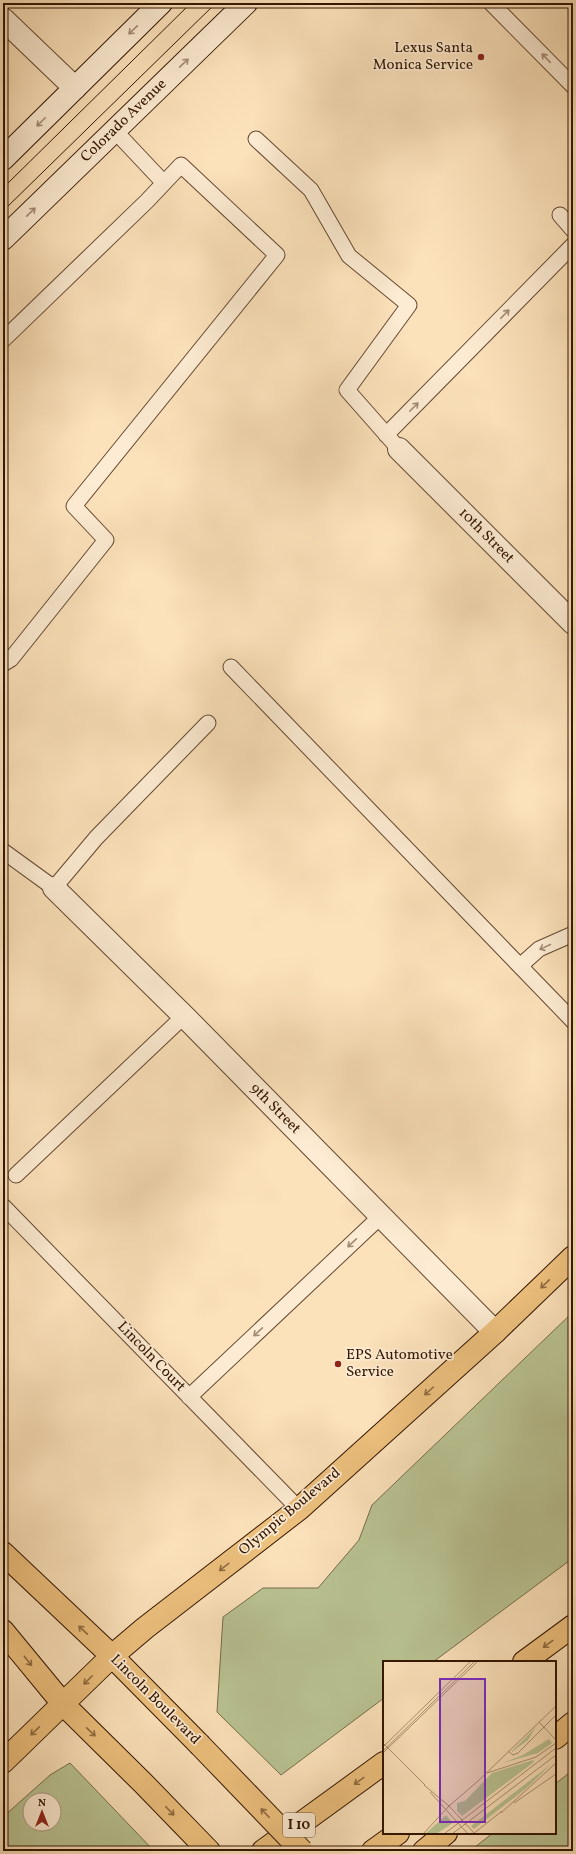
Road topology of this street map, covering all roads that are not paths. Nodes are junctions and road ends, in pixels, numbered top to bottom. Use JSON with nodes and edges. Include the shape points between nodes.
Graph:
{"nodes":[{"id":1,"x":161,"y":3,"type":"edge"},
{"id":2,"x":246,"y":3,"type":"edge"},
{"id":3,"x":492,"y":3,"type":"edge"},
{"id":4,"x":3,"y":19,"type":"edge"},
{"id":5,"x":573,"y":86,"type":"edge"},
{"id":6,"x":75,"y":88,"type":"junction"},
{"id":7,"x":115,"y":131,"type":"junction"},
{"id":8,"x":256,"y":139,"type":"dead end"},
{"id":9,"x":3,"y":159,"type":"edge"},
{"id":10,"x":164,"y":183,"type":"junction"},
{"id":11,"x":560,"y":216,"type":"dead end"},
{"id":12,"x":573,"y":230,"type":"edge"},
{"id":13,"x":3,"y":239,"type":"edge"},
{"id":14,"x":573,"y":245,"type":"edge"},
{"id":15,"x":3,"y":340,"type":"edge"},
{"id":16,"x":392,"y":442,"type":"junction"},
{"id":17,"x":573,"y":623,"type":"edge"},
{"id":18,"x":3,"y":664,"type":"edge"},
{"id":19,"x":231,"y":667,"type":"dead end"},
{"id":20,"x":208,"y":723,"type":"dead end"},
{"id":21,"x":3,"y":851,"type":"edge"},
{"id":22,"x":54,"y":888,"type":"junction"},
{"id":23,"x":573,"y":934,"type":"edge"},
{"id":24,"x":520,"y":966,"type":"junction"},
{"id":25,"x":184,"y":1016,"type":"junction"},
{"id":26,"x":573,"y":1020,"type":"edge"},
{"id":27,"x":16,"y":1175,"type":"dead end"},
{"id":28,"x":3,"y":1206,"type":"edge"},
{"id":29,"x":381,"y":1216,"type":"junction"},
{"id":30,"x":573,"y":1257,"type":"edge"},
{"id":31,"x":495,"y":1332,"type":"junction"},
{"id":32,"x":189,"y":1397,"type":"junction"},
{"id":33,"x":299,"y":1508,"type":"junction"},
{"id":34,"x":3,"y":1553,"type":"edge"},
{"id":35,"x":573,"y":1626,"type":"edge"},
{"id":36,"x":3,"y":1630,"type":"edge"},
{"id":37,"x":112,"y":1656,"type":"junction"},
{"id":38,"x":525,"y":1661,"type":"edge"},
{"id":39,"x":64,"y":1704,"type":"junction"},
{"id":40,"x":573,"y":1707,"type":"edge"},
{"id":41,"x":556,"y":1719,"type":"edge"},
{"id":42,"x":573,"y":1723,"type":"edge"},
{"id":43,"x":556,"y":1737,"type":"edge"},
{"id":44,"x":3,"y":1762,"type":"edge"},
{"id":45,"x":383,"y":1764,"type":"edge"},
{"id":46,"x":397,"y":1834,"type":"edge"},
{"id":47,"x":445,"y":1834,"type":"edge"},
{"id":48,"x":209,"y":1851,"type":"edge"},
{"id":49,"x":263,"y":1851,"type":"edge"},
{"id":50,"x":302,"y":1851,"type":"edge"},
{"id":51,"x":373,"y":1851,"type":"edge"},
{"id":52,"x":424,"y":1851,"type":"edge"}],
"edges":[{"from":1,"to":6,"type":"street","one_way":true},
{"from":7,"to":2,"type":"street","name":"Colorado Avenue","one_way":true},
{"from":5,"to":3,"type":"lane","one_way":true},
{"from":4,"to":6,"type":"street"},
{"from":6,"to":9,"type":"street","one_way":true},
{"from":7,"to":10,"type":"lane"},
{"from":13,"to":7,"type":"street","name":"Colorado Avenue","one_way":true},
{"from":8,"to":16,"type":"lane","via":[[311,190],[349,256],[409,305],[347,390]]},
{"from":10,"to":15,"type":"lane"},
{"from":10,"to":18,"type":"lane","via":[[181,165],[277,255],[74,506],[106,540],[11,659]]},
{"from":11,"to":12,"type":"lane"},
{"from":16,"to":14,"type":"lane","one_way":true},
{"from":16,"to":17,"type":"street","name":"10th Street"},
{"from":19,"to":24,"type":"lane"},
{"from":20,"to":22,"type":"lane","via":[[96,838]]},
{"from":21,"to":22,"type":"lane"},
{"from":22,"to":25,"type":"street","name":"9th Street"},
{"from":23,"to":24,"type":"lane","one_way":true,"via":[[539,949]]},
{"from":24,"to":26,"type":"lane"},
{"from":25,"to":27,"type":"lane"},
{"from":25,"to":29,"type":"street","name":"9th Street"},
{"from":28,"to":32,"type":"lane","name":"Lincoln Court"},
{"from":29,"to":31,"type":"street","name":"9th Street"},
{"from":29,"to":32,"type":"lane","one_way":true},
{"from":30,"to":31,"type":"main road","name":"Olympic Boulevard","one_way":true},
{"from":31,"to":33,"type":"main road","name":"Olympic Boulevard","one_way":true},
{"from":32,"to":33,"type":"lane","name":"Lincoln Court"},
{"from":33,"to":37,"type":"main road","name":"Olympic Boulevard","one_way":true},
{"from":37,"to":34,"type":"main road","name":"Lincoln Boulevard","one_way":true},
{"from":35,"to":38,"type":"main road","one_way":true},
{"from":36,"to":39,"type":"main road","one_way":true},
{"from":37,"to":39,"type":"main road","name":"Olympic Boulevard","one_way":true},
{"from":50,"to":37,"type":"main road","name":"Lincoln Boulevard","one_way":true,"bridge":true},
{"from":39,"to":44,"type":"main road","name":"Olympic Boulevard","one_way":true},
{"from":39,"to":48,"type":"main road","one_way":true},
{"from":40,"to":41,"type":"main road"},
{"from":42,"to":43,"type":"main road"},
{"from":45,"to":49,"type":"main road","number":"I 10","one_way":true},
{"from":46,"to":51,"type":"main road"},
{"from":47,"to":52,"type":"main road"}]}
